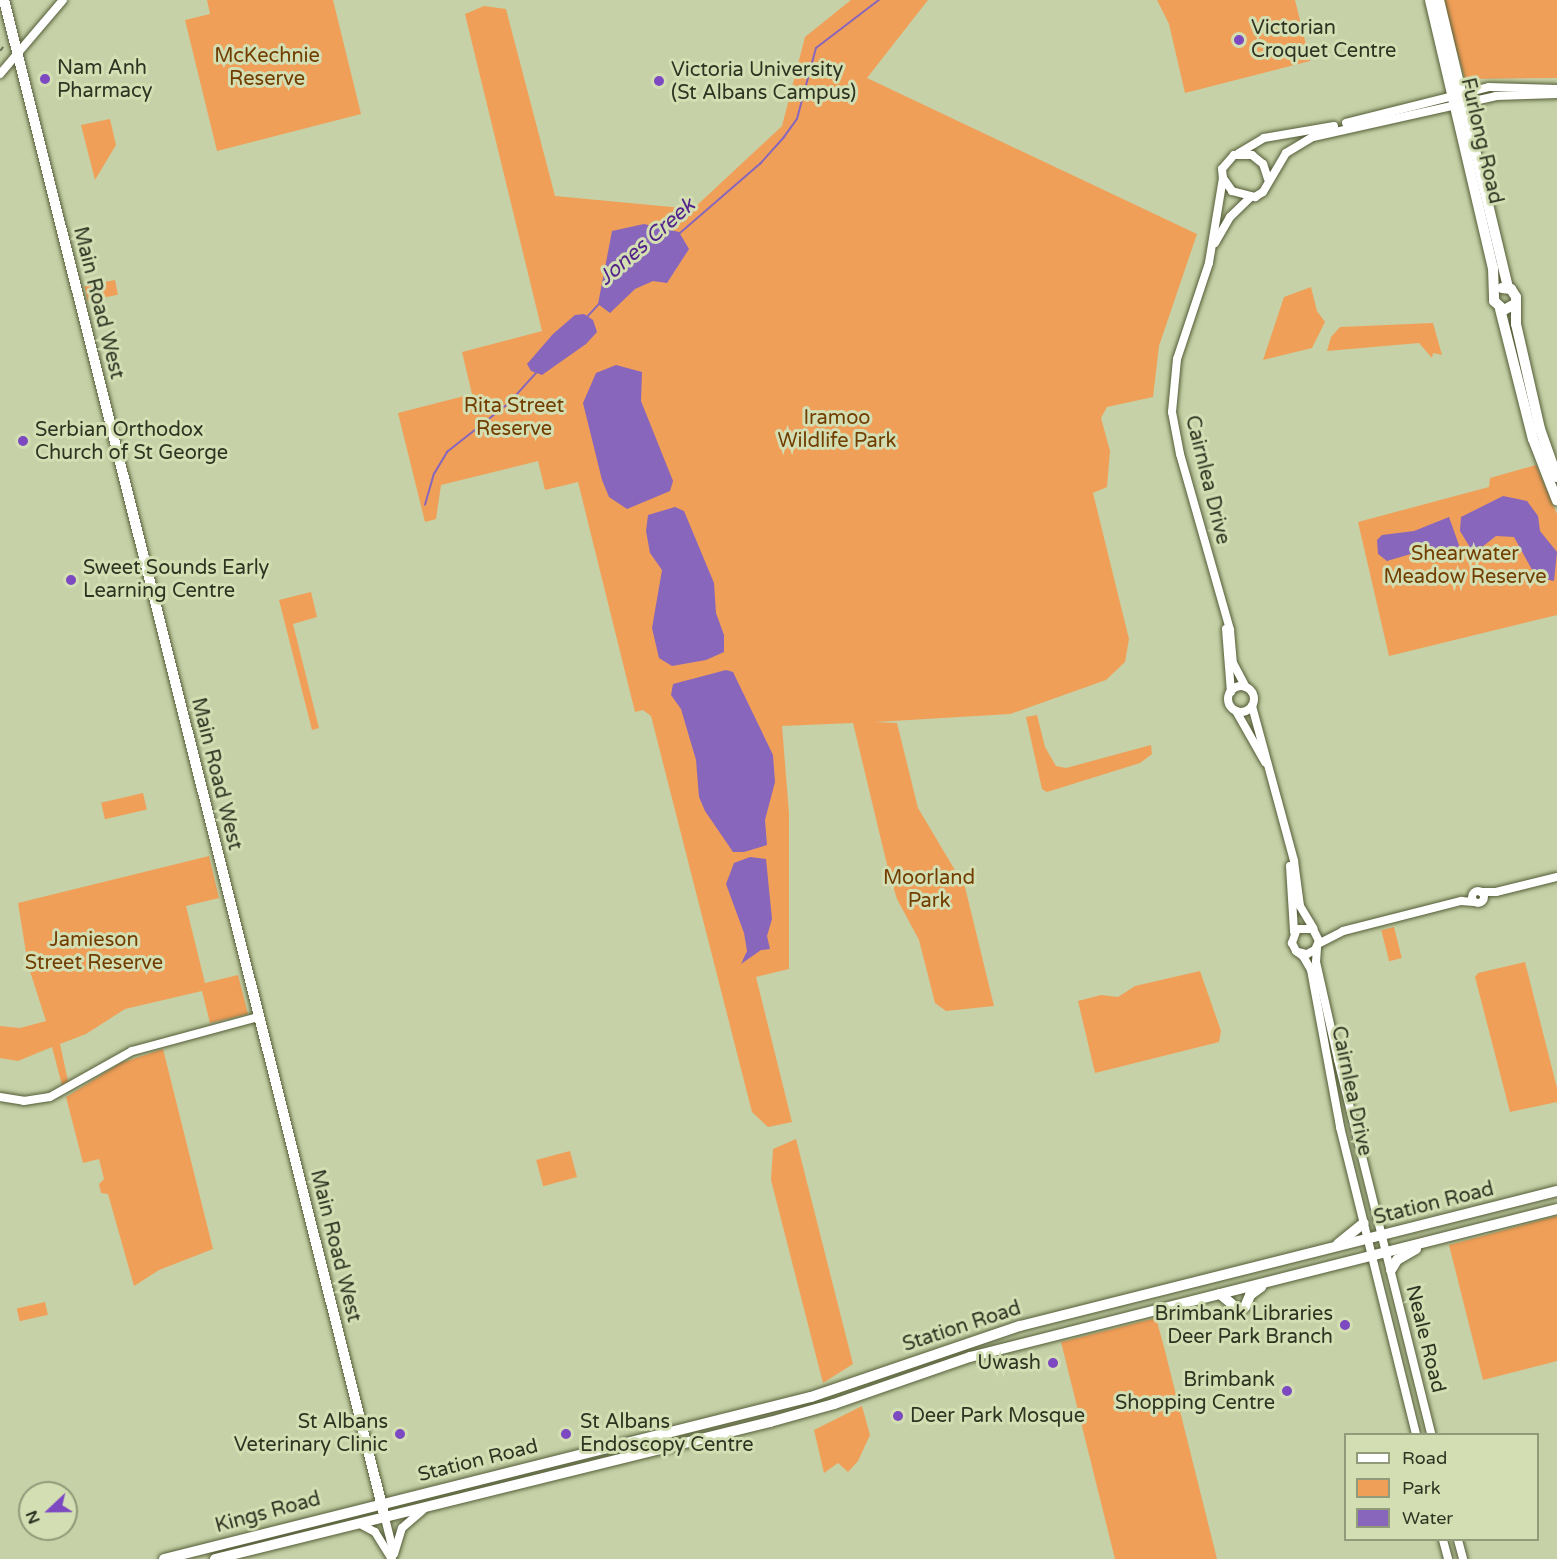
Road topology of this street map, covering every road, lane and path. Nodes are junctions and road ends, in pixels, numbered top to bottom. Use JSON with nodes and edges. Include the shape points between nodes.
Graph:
{"nodes":[{"id":1,"x":4,"y":0,"type":"edge"},
{"id":2,"x":63,"y":0,"type":"edge"},
{"id":3,"x":1430,"y":0,"type":"edge"},
{"id":4,"x":1440,"y":0,"type":"edge"},
{"id":5,"x":17,"y":54,"type":"junction"},
{"id":6,"x":0,"y":74,"type":"edge"},
{"id":7,"x":1557,"y":89,"type":"edge"},
{"id":8,"x":1456,"y":94,"type":"junction"},
{"id":9,"x":1557,"y":94,"type":"edge"},
{"id":10,"x":1459,"y":105,"type":"junction"},
{"id":11,"x":1239,"y":153,"type":"junction"},
{"id":12,"x":1223,"y":178,"type":"junction"},
{"id":13,"x":1268,"y":179,"type":"junction"},
{"id":14,"x":1251,"y":197,"type":"junction"},
{"id":15,"x":1492,"y":224,"type":"junction"},
{"id":16,"x":1485,"y":235,"type":"junction"},
{"id":17,"x":1214,"y":244,"type":"junction"},
{"id":18,"x":1508,"y":288,"type":"junction"},
{"id":19,"x":1497,"y":291,"type":"junction"},
{"id":20,"x":1514,"y":305,"type":"junction"},
{"id":21,"x":1500,"y":309,"type":"junction"},
{"id":22,"x":1557,"y":477,"type":"edge"},
{"id":23,"x":1557,"y":501,"type":"edge"},
{"id":24,"x":1225,"y":619,"type":"junction"},
{"id":25,"x":1245,"y":687,"type":"junction"},
{"id":26,"x":1231,"y":692,"type":"junction"},
{"id":27,"x":1252,"y":706,"type":"junction"},
{"id":28,"x":1236,"y":711,"type":"junction"},
{"id":29,"x":1268,"y":768,"type":"junction"},
{"id":30,"x":1289,"y":849,"type":"junction"},
{"id":31,"x":1557,"y":877,"type":"edge"},
{"id":32,"x":1496,"y":892,"type":"junction"},
{"id":33,"x":1476,"y":899,"type":"junction"},
{"id":34,"x":1314,"y":930,"type":"junction"},
{"id":35,"x":1343,"y":931,"type":"junction"},
{"id":36,"x":1294,"y":932,"type":"junction"},
{"id":37,"x":1318,"y":945,"type":"junction"},
{"id":38,"x":1298,"y":952,"type":"junction"},
{"id":39,"x":258,"y":1017,"type":"junction"},
{"id":40,"x":1344,"y":1082,"type":"junction"},
{"id":41,"x":1332,"y":1084,"type":"junction"},
{"id":42,"x":0,"y":1097,"type":"edge"},
{"id":43,"x":1557,"y":1191,"type":"edge"},
{"id":44,"x":1557,"y":1209,"type":"edge"},
{"id":45,"x":1365,"y":1223,"type":"junction"},
{"id":46,"x":1383,"y":1236,"type":"junction"},
{"id":47,"x":1368,"y":1240,"type":"junction"},
{"id":48,"x":1432,"y":1241,"type":"junction"},
{"id":49,"x":1327,"y":1249,"type":"junction"},
{"id":50,"x":1386,"y":1252,"type":"junction"},
{"id":51,"x":1372,"y":1256,"type":"junction"},
{"id":52,"x":1390,"y":1270,"type":"junction"},
{"id":53,"x":1233,"y":1273,"type":"junction"},
{"id":54,"x":1269,"y":1282,"type":"junction"},
{"id":55,"x":1238,"y":1290,"type":"junction"},
{"id":56,"x":1220,"y":1294,"type":"junction"},
{"id":57,"x":1413,"y":1362,"type":"junction"},
{"id":58,"x":1399,"y":1366,"type":"junction"},
{"id":59,"x":1416,"y":1433,"type":"edge"},
{"id":60,"x":1431,"y":1433,"type":"edge"},
{"id":61,"x":600,"y":1448,"type":"junction"},
{"id":62,"x":604,"y":1464,"type":"junction"},
{"id":63,"x":381,"y":1503,"type":"junction"},
{"id":64,"x":427,"y":1507,"type":"junction"},
{"id":65,"x":385,"y":1518,"type":"junction"},
{"id":66,"x":360,"y":1524,"type":"junction"},
{"id":67,"x":1444,"y":1541,"type":"edge"},
{"id":68,"x":1458,"y":1541,"type":"edge"},
{"id":69,"x":212,"y":1546,"type":"junction"},
{"id":70,"x":394,"y":1557,"type":"edge"},
{"id":71,"x":164,"y":1559,"type":"edge"},
{"id":72,"x":215,"y":1559,"type":"edge"},
{"id":73,"x":1448,"y":1559,"type":"edge"},
{"id":74,"x":1463,"y":1559,"type":"edge"}],
"edges":[{"from":1,"to":5,"type":"main road","name":"Main Road West"},
{"from":2,"to":5,"type":"street"},
{"from":3,"to":8,"type":"main road","name":"Furlong Road"},
{"from":4,"to":8,"type":"main road","name":"Furlong Road"},
{"from":5,"to":6,"type":"street"},
{"from":5,"to":39,"type":"main road","name":"Main Road West"},
{"from":7,"to":8,"type":"street","via":[[1501,86]]},
{"from":8,"to":10,"type":"main road","name":"Furlong Road"},
{"from":8,"to":11,"type":"street","via":[[1340,125],[1275,134]]},
{"from":9,"to":10,"type":"street","via":[[1496,96]]},
{"from":10,"to":13,"type":"street","via":[[1313,137],[1286,153]]},
{"from":10,"to":15,"type":"main road","name":"Furlong Road"},
{"from":10,"to":16,"type":"main road","name":"Furlong Road"},
{"from":11,"to":12,"type":"street","via":[[1226,161]]},
{"from":11,"to":13,"type":"street","via":[[1258,158]]},
{"from":12,"to":14,"type":"street","via":[[1237,194]]},
{"from":12,"to":17,"type":"street","name":"Cairnlea Drive"},
{"from":13,"to":14,"type":"street","via":[[1263,192]]},
{"from":14,"to":17,"type":"street","name":"Cairnlea Drive","via":[[1230,217]]},
{"from":15,"to":16,"type":"main road"},
{"from":15,"to":18,"type":"main road","name":"Furlong Road"},
{"from":16,"to":19,"type":"main road","name":"Furlong Road"},
{"from":17,"to":24,"type":"street","name":"Cairnlea Drive","via":[[1177,359],[1173,412],[1180,454]]},
{"from":18,"to":19,"type":"main road"},
{"from":18,"to":20,"type":"main road","via":[[1516,297]]},
{"from":19,"to":21,"type":"main road","via":[[1494,301]]},
{"from":20,"to":21,"type":"main road"},
{"from":20,"to":22,"type":"main road","via":[[1540,429]]},
{"from":21,"to":23,"type":"main road","via":[[1533,439]]},
{"from":24,"to":25,"type":"street","name":"Cairnlea Drive","via":[[1233,663]]},
{"from":24,"to":26,"type":"street","name":"Cairnlea Drive"},
{"from":25,"to":26,"type":"street"},
{"from":25,"to":27,"type":"street","via":[[1254,696]]},
{"from":26,"to":28,"type":"street","via":[[1229,703]]},
{"from":27,"to":28,"type":"street","via":[[1247,711]]},
{"from":27,"to":29,"type":"street"},
{"from":28,"to":29,"type":"street"},
{"from":29,"to":30,"type":"street"},
{"from":30,"to":34,"type":"street","via":[[1300,906]]},
{"from":30,"to":36,"type":"street"},
{"from":31,"to":32,"type":"street"},
{"from":32,"to":33,"type":"street"},
{"from":32,"to":33,"type":"street","via":[[1481,892]]},
{"from":33,"to":35,"type":"street"},
{"from":34,"to":35,"type":"street"},
{"from":34,"to":36,"type":"street","via":[[1301,927]]},
{"from":34,"to":37,"type":"street"},
{"from":35,"to":37,"type":"street"},
{"from":36,"to":38,"type":"street","via":[[1292,943]]},
{"from":37,"to":38,"type":"street","via":[[1307,954]]},
{"from":37,"to":40,"type":"street","name":"Cairnlea Drive","via":[[1316,962]]},
{"from":38,"to":41,"type":"street","name":"Cairnlea Drive","via":[[1311,970]]},
{"from":39,"to":42,"type":"street","via":[[132,1051],[50,1097],[24,1101]]},
{"from":39,"to":63,"type":"main road","name":"Main Road West"},
{"from":40,"to":41,"type":"street"},
{"from":40,"to":46,"type":"street","name":"Cairnlea Drive"},
{"from":41,"to":45,"type":"street","name":"Cairnlea Drive"},
{"from":43,"to":46,"type":"main road","name":"Station Road"},
{"from":44,"to":48,"type":"main road","name":"Station Road"},
{"from":45,"to":47,"type":"street","name":"Cairnlea Drive"},
{"from":45,"to":49,"type":"main road"},
{"from":46,"to":47,"type":"main road","name":"Station Road"},
{"from":46,"to":50,"type":"street","name":"Cairnlea Drive"},
{"from":47,"to":49,"type":"main road","name":"Station Road"},
{"from":47,"to":51,"type":"street","name":"Neale Road"},
{"from":48,"to":50,"type":"main road","name":"Station Road"},
{"from":48,"to":52,"type":"main road","via":[[1401,1257]]},
{"from":49,"to":53,"type":"main road","name":"Station Road"},
{"from":50,"to":51,"type":"main road","name":"Station Road"},
{"from":50,"to":52,"type":"street","name":"Neale Road"},
{"from":51,"to":54,"type":"main road","name":"Station Road"},
{"from":51,"to":58,"type":"street","name":"Neale Road"},
{"from":52,"to":57,"type":"street","name":"Neale Road"},
{"from":53,"to":55,"type":"main road"},
{"from":53,"to":61,"type":"main road","name":"Station Road","via":[[1020,1326],[811,1397]]},
{"from":54,"to":55,"type":"main road","name":"Station Road"},
{"from":54,"to":56,"type":"main road","via":[[1250,1295],[1242,1309]]},
{"from":55,"to":56,"type":"main road","name":"Station Road"},
{"from":56,"to":62,"type":"main road","name":"Station Road","via":[[970,1357],[826,1407]]},
{"from":57,"to":58,"type":"street"},
{"from":57,"to":60,"type":"street","name":"Neale Road"},
{"from":58,"to":59,"type":"street","name":"Neale Road"},
{"from":61,"to":62,"type":"main road"},
{"from":61,"to":63,"type":"main road","name":"Station Road"},
{"from":62,"to":64,"type":"main road","name":"Station Road"},
{"from":63,"to":65,"type":"main road","name":"Main Road West"},
{"from":63,"to":69,"type":"main road","name":"Kings Road"},
{"from":64,"to":65,"type":"main road","name":"Station Road"},
{"from":64,"to":70,"type":"street","via":[[403,1526]]},
{"from":65,"to":66,"type":"main road","name":"Kings Road"},
{"from":65,"to":70,"type":"street"},
{"from":66,"to":70,"type":"street","via":[[375,1532]]},
{"from":66,"to":72,"type":"main road","name":"Kings Road"},
{"from":67,"to":73,"type":"street"},
{"from":68,"to":74,"type":"street"},
{"from":69,"to":71,"type":"main road","name":"Kings Road"},
{"from":69,"to":72,"type":"main road"}]}
